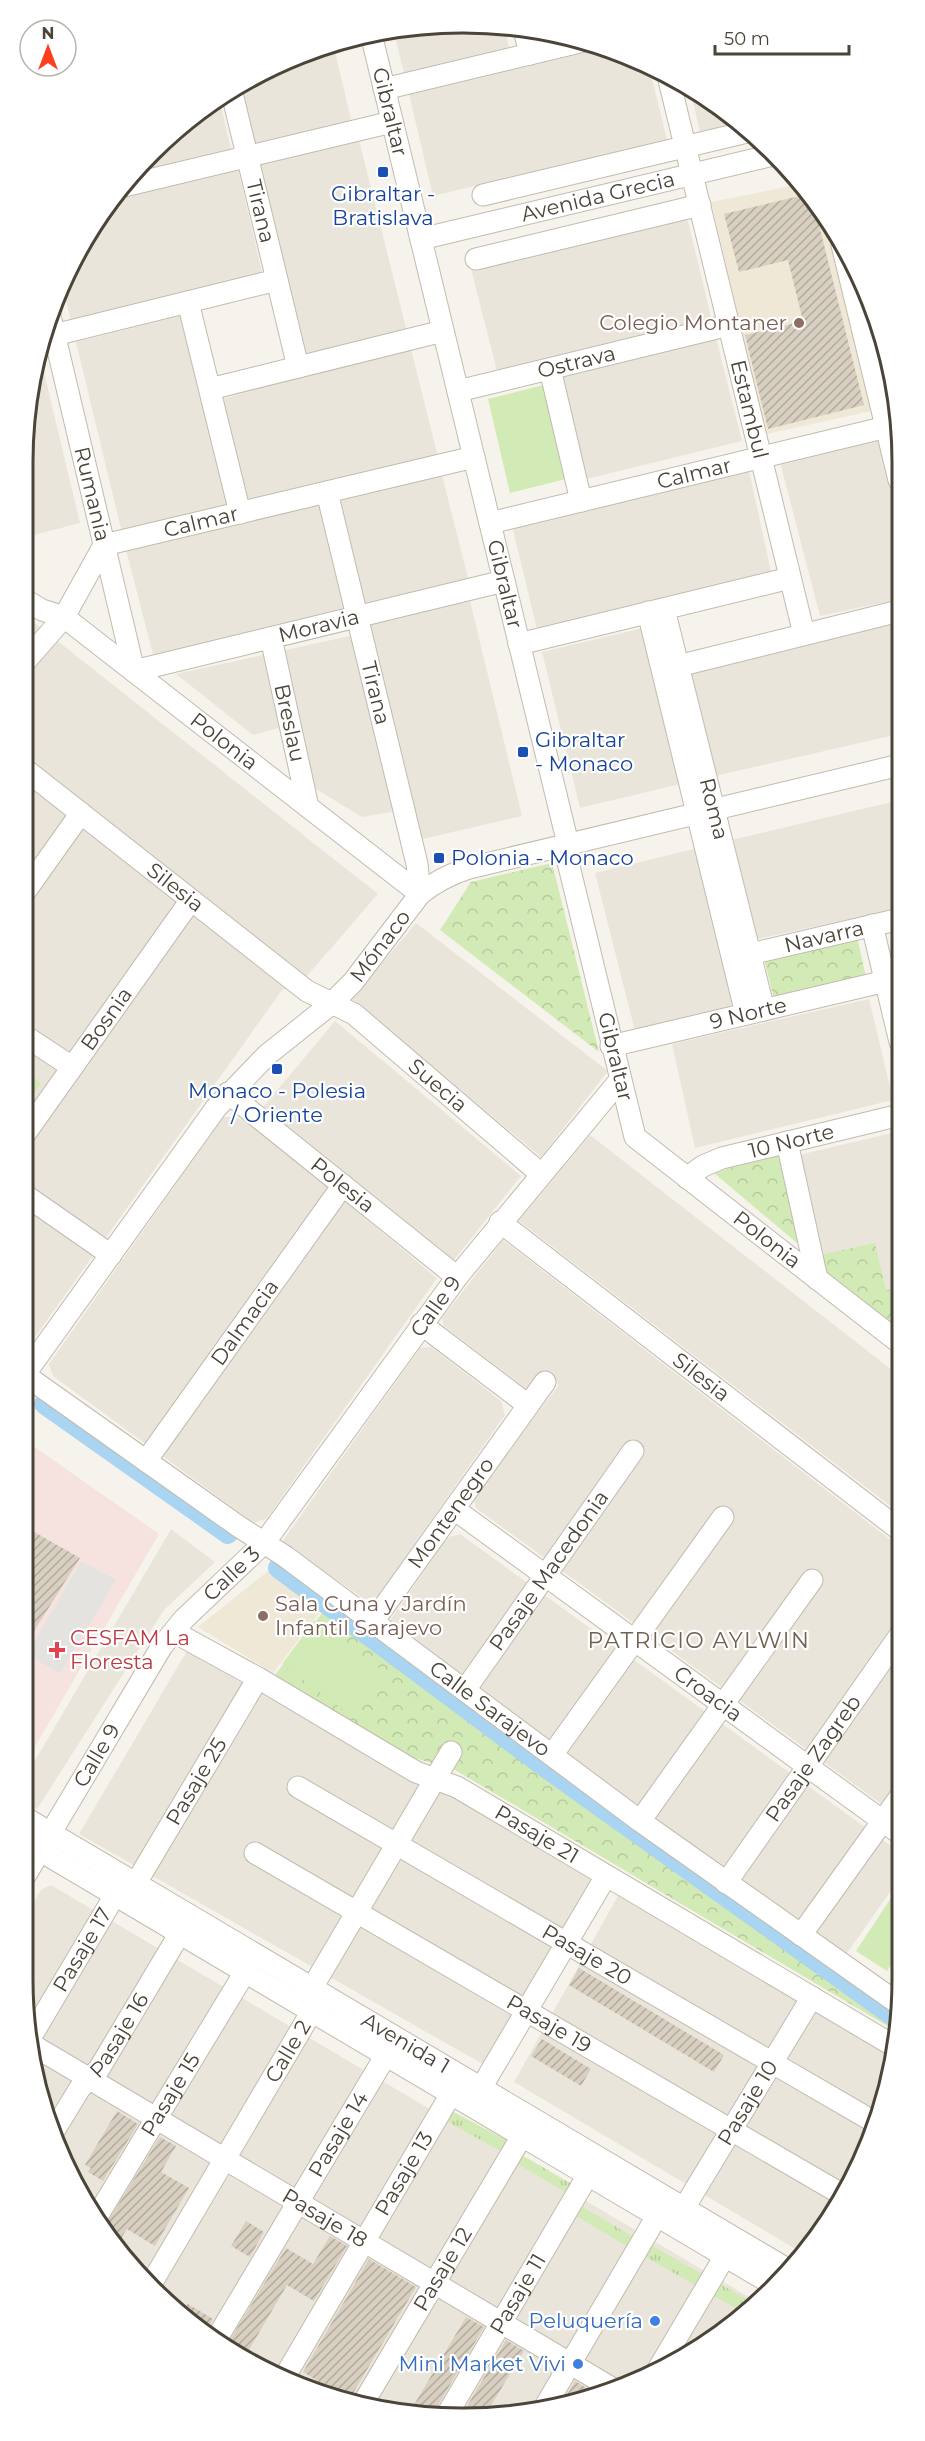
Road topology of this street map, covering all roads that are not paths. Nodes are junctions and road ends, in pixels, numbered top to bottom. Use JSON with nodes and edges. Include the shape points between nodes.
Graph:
{"nodes":[{"id":1,"x":527,"y":38,"type":"edge"},
{"id":2,"x":373,"y":42,"type":"edge"},
{"id":3,"x":565,"y":46,"type":"edge"},
{"id":4,"x":531,"y":54,"type":"junction"},
{"id":5,"x":671,"y":88,"type":"edge"},
{"id":6,"x":384,"y":89,"type":"junction"},
{"id":7,"x":233,"y":100,"type":"edge"},
{"id":8,"x":392,"y":122,"type":"junction"},
{"id":9,"x":739,"y":134,"type":"edge"},
{"id":10,"x":686,"y":147,"type":"junction"},
{"id":11,"x":763,"y":156,"type":"edge"},
{"id":12,"x":248,"y":157,"type":"junction"},
{"id":13,"x":572,"y":174,"type":"junction"},
{"id":14,"x":692,"y":174,"type":"junction"},
{"id":15,"x":136,"y":184,"type":"edge"},
{"id":16,"x":483,"y":195,"type":"dead end"},
{"id":17,"x":578,"y":201,"type":"junction"},
{"id":18,"x":700,"y":205,"type":"junction"},
{"id":19,"x":585,"y":233,"type":"junction"},
{"id":20,"x":421,"y":239,"type":"junction"},
{"id":21,"x":476,"y":259,"type":"dead end"},
{"id":22,"x":277,"y":280,"type":"junction"},
{"id":23,"x":853,"y":284,"type":"edge"},
{"id":24,"x":188,"y":302,"type":"junction"},
{"id":25,"x":729,"y":325,"type":"junction"},
{"id":26,"x":55,"y":329,"type":"edge"},
{"id":27,"x":443,"y":331,"type":"junction"},
{"id":28,"x":51,"y":341,"type":"edge"},
{"id":29,"x":298,"y":367,"type":"junction"},
{"id":30,"x":550,"y":369,"type":"junction"},
{"id":31,"x":210,"y":389,"type":"junction"},
{"id":32,"x":458,"y":392,"type":"junction"},
{"id":33,"x":889,"y":415,"type":"edge"},
{"id":34,"x":890,"y":426,"type":"edge"},
{"id":35,"x":474,"y":457,"type":"junction"},
{"id":36,"x":761,"y":458,"type":"junction"},
{"id":37,"x":327,"y":492,"type":"junction"},
{"id":38,"x":581,"y":501,"type":"junction"},
{"id":39,"x":240,"y":513,"type":"junction"},
{"id":40,"x":490,"y":523,"type":"junction"},
{"id":41,"x":105,"y":545,"type":"junction"},
{"id":42,"x":790,"y":578,"type":"junction"},
{"id":43,"x":504,"y":581,"type":"junction"},
{"id":44,"x":33,"y":604,"type":"edge"},
{"id":45,"x":656,"y":610,"type":"junction"},
{"id":46,"x":892,"y":612,"type":"edge"},
{"id":47,"x":64,"y":617,"type":"junction"},
{"id":48,"x":357,"y":617,"type":"junction"},
{"id":49,"x":804,"y":634,"type":"junction"},
{"id":50,"x":271,"y":638,"type":"junction"},
{"id":51,"x":519,"y":644,"type":"junction"},
{"id":52,"x":33,"y":652,"type":"edge"},
{"id":53,"x":678,"y":666,"type":"junction"},
{"id":54,"x":134,"y":671,"type":"junction"},
{"id":55,"x":892,"y":767,"type":"edge"},
{"id":56,"x":33,"y":776,"type":"edge"},
{"id":57,"x":308,"y":807,"type":"junction"},
{"id":58,"x":706,"y":811,"type":"junction"},
{"id":59,"x":81,"y":813,"type":"junction"},
{"id":60,"x":568,"y":844,"type":"junction"},
{"id":61,"x":33,"y":881,"type":"edge"},
{"id":62,"x":420,"y":894,"type":"junction"},
{"id":63,"x":191,"y":900,"type":"junction"},
{"id":64,"x":892,"y":921,"type":"edge"},
{"id":65,"x":872,"y":925,"type":"junction"},
{"id":66,"x":746,"y":962,"type":"junction"},
{"id":67,"x":886,"y":981,"type":"junction"},
{"id":68,"x":331,"y":1004,"type":"junction"},
{"id":69,"x":892,"y":1007,"type":"edge"},
{"id":70,"x":755,"y":1012,"type":"junction"},
{"id":71,"x":33,"y":1041,"type":"edge"},
{"id":72,"x":611,"y":1046,"type":"junction"},
{"id":73,"x":72,"y":1067,"type":"junction"},
{"id":74,"x":620,"y":1080,"type":"junction"},
{"id":75,"x":228,"y":1093,"type":"junction"},
{"id":76,"x":892,"y":1117,"type":"edge"},
{"id":77,"x":33,"y":1122,"type":"edge"},
{"id":78,"x":633,"y":1134,"type":"joint"},
{"id":79,"x":787,"y":1142,"type":"junction"},
{"id":80,"x":541,"y":1174,"type":"junction"},
{"id":81,"x":687,"y":1179,"type":"junction"},
{"id":82,"x":343,"y":1185,"type":"junction"},
{"id":83,"x":33,"y":1200,"type":"edge"},
{"id":84,"x":500,"y":1222,"type":"junction"},
{"id":85,"x":111,"y":1255,"type":"junction"},
{"id":86,"x":457,"y":1277,"type":"junction"},
{"id":87,"x":817,"y":1279,"type":"junction"},
{"id":88,"x":422,"y":1324,"type":"junction"},
{"id":89,"x":892,"y":1337,"type":"edge"},
{"id":90,"x":33,"y":1361,"type":"edge"},
{"id":91,"x":33,"y":1382,"type":"edge"},
{"id":92,"x":545,"y":1382,"type":"dead end"},
{"id":93,"x":528,"y":1405,"type":"junction"},
{"id":94,"x":633,"y":1451,"type":"dead end"},
{"id":95,"x":146,"y":1461,"type":"junction"},
{"id":96,"x":454,"y":1509,"type":"junction"},
{"id":97,"x":723,"y":1517,"type":"dead end"},
{"id":98,"x":892,"y":1524,"type":"edge"},
{"id":99,"x":264,"y":1543,"type":"junction"},
{"id":100,"x":545,"y":1576,"type":"junction"},
{"id":101,"x":812,"y":1580,"type":"dead end"},
{"id":102,"x":373,"y":1622,"type":"junction"},
{"id":103,"x":174,"y":1632,"type":"junction"},
{"id":104,"x":634,"y":1641,"type":"junction"},
{"id":105,"x":892,"y":1646,"type":"edge"},
{"id":106,"x":258,"y":1678,"type":"junction"},
{"id":107,"x":465,"y":1690,"type":"junction"},
{"id":108,"x":723,"y":1705,"type":"junction"},
{"id":109,"x":451,"y":1752,"type":"dead end"},
{"id":110,"x":552,"y":1755,"type":"junction"},
{"id":111,"x":808,"y":1767,"type":"junction"},
{"id":112,"x":435,"y":1779,"type":"junction"},
{"id":113,"x":298,"y":1787,"type":"dead end"},
{"id":114,"x":892,"y":1808,"type":"edge"},
{"id":115,"x":640,"y":1821,"type":"junction"},
{"id":116,"x":882,"y":1821,"type":"junction"},
{"id":117,"x":892,"y":1828,"type":"edge"},
{"id":118,"x":38,"y":1841,"type":"edge"},
{"id":119,"x":398,"y":1844,"type":"junction"},
{"id":120,"x":255,"y":1853,"type":"dead end"},
{"id":121,"x":606,"y":1876,"type":"junction"},
{"id":122,"x":136,"y":1883,"type":"junction"},
{"id":123,"x":726,"y":1883,"type":"junction"},
{"id":124,"x":115,"y":1895,"type":"junction"},
{"id":125,"x":357,"y":1912,"type":"junction"},
{"id":126,"x":180,"y":1933,"type":"junction"},
{"id":127,"x":801,"y":1935,"type":"junction"},
{"id":128,"x":567,"y":1942,"type":"junction"},
{"id":129,"x":245,"y":1972,"type":"junction"},
{"id":130,"x":312,"y":1988,"type":"junction"},
{"id":131,"x":812,"y":1997,"type":"junction"},
{"id":132,"x":891,"y":1999,"type":"edge"},
{"id":133,"x":312,"y":2011,"type":"junction"},
{"id":134,"x":527,"y":2011,"type":"junction"},
{"id":135,"x":36,"y":2028,"type":"edge"},
{"id":136,"x":887,"y":2042,"type":"edge"},
{"id":137,"x":39,"y":2049,"type":"edge"},
{"id":138,"x":386,"y":2055,"type":"junction"},
{"id":139,"x":772,"y":2063,"type":"junction"},
{"id":140,"x":89,"y":2079,"type":"junction"},
{"id":141,"x":481,"y":2088,"type":"junction"},
{"id":142,"x":452,"y":2094,"type":"junction"},
{"id":143,"x":156,"y":2119,"type":"junction"},
{"id":144,"x":868,"y":2119,"type":"edge"},
{"id":145,"x":58,"y":2123,"type":"edge"},
{"id":146,"x":732,"y":2130,"type":"junction"},
{"id":147,"x":522,"y":2136,"type":"junction"},
{"id":148,"x":225,"y":2159,"type":"junction"},
{"id":149,"x":588,"y":2175,"type":"junction"},
{"id":150,"x":835,"y":2191,"type":"edge"},
{"id":151,"x":298,"y":2203,"type":"junction"},
{"id":152,"x":684,"y":2208,"type":"junction"},
{"id":153,"x":101,"y":2210,"type":"edge"},
{"id":154,"x":657,"y":2216,"type":"junction"},
{"id":155,"x":364,"y":2242,"type":"junction"},
{"id":156,"x":725,"y":2256,"type":"junction"},
{"id":157,"x":781,"y":2266,"type":"edge"},
{"id":158,"x":155,"y":2278,"type":"edge"},
{"id":159,"x":767,"y":2281,"type":"edge"},
{"id":160,"x":434,"y":2283,"type":"junction"},
{"id":161,"x":501,"y":2323,"type":"junction"},
{"id":162,"x":220,"y":2333,"type":"edge"},
{"id":163,"x":666,"y":2356,"type":"edge"},
{"id":164,"x":570,"y":2364,"type":"junction"},
{"id":165,"x":288,"y":2371,"type":"edge"},
{"id":166,"x":604,"y":2384,"type":"edge"},
{"id":167,"x":367,"y":2397,"type":"edge"},
{"id":168,"x":549,"y":2399,"type":"edge"},
{"id":169,"x":451,"y":2408,"type":"edge"}],
"edges":[{"from":1,"to":4,"type":"street"},
{"from":2,"to":6,"type":"street","name":"Gibraltar"},
{"from":3,"to":4,"type":"street"},
{"from":4,"to":6,"type":"street"},
{"from":5,"to":10,"type":"street","name":"Estambul"},
{"from":6,"to":8,"type":"street","name":"Gibraltar"},
{"from":7,"to":12,"type":"street","name":"Tirana"},
{"from":8,"to":12,"type":"street"},
{"from":8,"to":20,"type":"street","name":"Gibraltar"},
{"from":9,"to":10,"type":"street"},
{"from":10,"to":13,"type":"street"},
{"from":10,"to":14,"type":"street","name":"Estambul"},
{"from":11,"to":14,"type":"street","name":"Avenida Grecia"},
{"from":12,"to":15,"type":"street"},
{"from":12,"to":22,"type":"street","name":"Tirana"},
{"from":13,"to":16,"type":"street"},
{"from":13,"to":17,"type":"street"},
{"from":14,"to":17,"type":"street","name":"Avenida Grecia"},
{"from":14,"to":18,"type":"street","name":"Estambul"},
{"from":17,"to":19,"type":"street"},
{"from":17,"to":20,"type":"street","name":"Avenida Grecia"},
{"from":18,"to":19,"type":"street"},
{"from":18,"to":25,"type":"street","name":"Estambul"},
{"from":19,"to":21,"type":"street"},
{"from":20,"to":27,"type":"street","name":"Gibraltar"},
{"from":22,"to":24,"type":"street"},
{"from":22,"to":29,"type":"street","name":"Tirana"},
{"from":23,"to":33,"type":"street"},
{"from":24,"to":26,"type":"street"},
{"from":24,"to":31,"type":"street"},
{"from":25,"to":30,"type":"street","name":"Ostrava"},
{"from":25,"to":36,"type":"street","name":"Estambul"},
{"from":27,"to":29,"type":"street"},
{"from":27,"to":32,"type":"street","name":"Gibraltar"},
{"from":28,"to":41,"type":"street","name":"Rumania"},
{"from":29,"to":31,"type":"street"},
{"from":30,"to":32,"type":"street","name":"Ostrava"},
{"from":30,"to":38,"type":"street"},
{"from":31,"to":39,"type":"street"},
{"from":32,"to":35,"type":"street","name":"Gibraltar"},
{"from":34,"to":36,"type":"street","name":"Calmar"},
{"from":35,"to":37,"type":"street","name":"Calmar"},
{"from":35,"to":40,"type":"street","name":"Gibraltar"},
{"from":36,"to":38,"type":"street","name":"Calmar"},
{"from":36,"to":42,"type":"street","name":"Estambul"},
{"from":37,"to":39,"type":"street","name":"Calmar"},
{"from":37,"to":48,"type":"street","name":"Tirana"},
{"from":38,"to":40,"type":"street","name":"Calmar"},
{"from":39,"to":41,"type":"street","name":"Calmar"},
{"from":40,"to":43,"type":"street","name":"Gibraltar"},
{"from":41,"to":47,"type":"street"},
{"from":41,"to":54,"type":"street","name":"Rumania"},
{"from":42,"to":45,"type":"street"},
{"from":42,"to":49,"type":"street","name":"Estambul"},
{"from":43,"to":48,"type":"street","name":"Moravia"},
{"from":43,"to":51,"type":"street","name":"Gibraltar"},
{"from":44,"to":47,"type":"street","name":"Polonia"},
{"from":45,"to":51,"type":"street"},
{"from":45,"to":53,"type":"street","name":"Roma"},
{"from":45,"to":58,"type":"street","name":"Roma"},
{"from":46,"to":49,"type":"street"},
{"from":47,"to":52,"type":"street"},
{"from":47,"to":54,"type":"street","name":"Polonia"},
{"from":48,"to":50,"type":"street","name":"Moravia"},
{"from":48,"to":62,"type":"street","name":"Tirana","via":[[417,864]]},
{"from":49,"to":53,"type":"street"},
{"from":50,"to":54,"type":"street","name":"Moravia"},
{"from":50,"to":57,"type":"street","name":"Breslau"},
{"from":51,"to":60,"type":"street","name":"Gibraltar"},
{"from":53,"to":58,"type":"street","name":"Roma"},
{"from":54,"to":57,"type":"street","name":"Polonia"},
{"from":55,"to":58,"type":"street","name":"Mónaco"},
{"from":56,"to":59,"type":"street","name":"Silesia"},
{"from":57,"to":62,"type":"street","name":"Polonia"},
{"from":58,"to":60,"type":"street","name":"Mónaco"},
{"from":58,"to":66,"type":"street","name":"Roma"},
{"from":59,"to":61,"type":"street"},
{"from":59,"to":63,"type":"street","name":"Silesia"},
{"from":60,"to":62,"type":"street","name":"Mónaco","via":[[454,873]]},
{"from":60,"to":72,"type":"street","name":"Gibraltar","via":[[567,858]]},
{"from":62,"to":68,"type":"street","name":"Mónaco","via":[[353,982]]},
{"from":63,"to":68,"type":"street","name":"Silesia","via":[[308,991]]},
{"from":63,"to":73,"type":"street","name":"Bosnia"},
{"from":64,"to":65,"type":"street","name":"Navarra"},
{"from":65,"to":66,"type":"street","name":"Navarra"},
{"from":65,"to":67,"type":"street"},
{"from":66,"to":70,"type":"street","name":"Roma"},
{"from":67,"to":69,"type":"street"},
{"from":67,"to":70,"type":"street","name":"9 Norte"},
{"from":68,"to":75,"type":"street","name":"Mónaco","via":[[267,1055]]},
{"from":68,"to":80,"type":"street","name":"Suecia","via":[[354,1014]]},
{"from":70,"to":72,"type":"street","name":"9 Norte"},
{"from":71,"to":73,"type":"street"},
{"from":72,"to":74,"type":"street","name":"Gibraltar"},
{"from":73,"to":77,"type":"street","name":"Bosnia"},
{"from":74,"to":78,"type":"street","name":"Gibraltar"},
{"from":74,"to":80,"type":"street","name":"Calle 9"},
{"from":75,"to":82,"type":"street","name":"Polesia"},
{"from":75,"to":85,"type":"street","name":"Mónaco"},
{"from":76,"to":79,"type":"street","name":"10 Norte"},
{"from":78,"to":81,"type":"street","name":"Polonia"},
{"from":79,"to":81,"type":"street","name":"10 Norte","via":[[722,1158]]},
{"from":79,"to":87,"type":"street"},
{"from":80,"to":84,"type":"street","name":"Calle 9"},
{"from":81,"to":87,"type":"street","name":"Polonia"},
{"from":82,"to":86,"type":"street","name":"Polesia"},
{"from":82,"to":95,"type":"street","name":"Dalmacia"},
{"from":83,"to":85,"type":"street"},
{"from":84,"to":86,"type":"street","name":"Calle 9"},
{"from":84,"to":98,"type":"street","name":"Silesia"},
{"from":85,"to":90,"type":"street","name":"Mónaco"},
{"from":86,"to":88,"type":"street","name":"Calle 9"},
{"from":87,"to":89,"type":"street","name":"Polonia"},
{"from":88,"to":93,"type":"street"},
{"from":88,"to":99,"type":"street","name":"Calle 9"},
{"from":91,"to":95,"type":"street","name":"Calle Sarajevo"},
{"from":92,"to":93,"type":"street","name":"Montenegro"},
{"from":93,"to":96,"type":"street","name":"Montenegro"},
{"from":94,"to":100,"type":"street","name":"Pasaje Macedonia"},
{"from":95,"to":99,"type":"street","name":"Calle Sarajevo"},
{"from":96,"to":100,"type":"street","name":"Croacia"},
{"from":96,"to":102,"type":"street","name":"Montenegro"},
{"from":97,"to":104,"type":"street"},
{"from":99,"to":102,"type":"street","name":"Calle Sarajevo"},
{"from":99,"to":103,"type":"street","name":"Calle 3"},
{"from":100,"to":104,"type":"street","name":"Croacia"},
{"from":100,"to":107,"type":"street","name":"Pasaje Macedonia"},
{"from":101,"to":108,"type":"street"},
{"from":102,"to":107,"type":"street","name":"Calle Sarajevo"},
{"from":103,"to":106,"type":"street","name":"Pasaje 21"},
{"from":103,"to":118,"type":"street","name":"Calle 9"},
{"from":104,"to":108,"type":"street","name":"Croacia"},
{"from":104,"to":110,"type":"street"},
{"from":105,"to":111,"type":"street","name":"Pasaje Zagreb"},
{"from":106,"to":112,"type":"street","name":"Pasaje 21","via":[[416,1773]]},
{"from":106,"to":122,"type":"street","name":"Pasaje 25"},
{"from":107,"to":110,"type":"street","name":"Calle Sarajevo"},
{"from":108,"to":111,"type":"street","name":"Croacia"},
{"from":108,"to":115,"type":"street"},
{"from":109,"to":112,"type":"street"},
{"from":110,"to":115,"type":"street","name":"Calle Sarajevo"},
{"from":111,"to":116,"type":"street","name":"Croacia"},
{"from":111,"to":123,"type":"street","name":"Pasaje Zagreb"},
{"from":112,"to":119,"type":"street"},
{"from":112,"to":121,"type":"street","name":"Pasaje 21","via":[[457,1787]]},
{"from":113,"to":119,"type":"street","name":"Pasaje 20"},
{"from":114,"to":116,"type":"street"},
{"from":115,"to":123,"type":"street","name":"Calle Sarajevo"},
{"from":116,"to":117,"type":"street","name":"Croacia"},
{"from":116,"to":127,"type":"street"},
{"from":118,"to":122,"type":"street","name":"Avenida 1"},
{"from":118,"to":124,"type":"street","name":"Avenida 1"},
{"from":119,"to":125,"type":"street"},
{"from":119,"to":128,"type":"street","name":"Pasaje 20"},
{"from":120,"to":125,"type":"street","name":"Pasaje 19"},
{"from":121,"to":128,"type":"street"},
{"from":121,"to":131,"type":"street","name":"Pasaje 21"},
{"from":122,"to":130,"type":"street","name":"Avenida 1"},
{"from":123,"to":127,"type":"street","name":"Calle Sarajevo"},
{"from":124,"to":126,"type":"street","name":"Avenida 1"},
{"from":124,"to":135,"type":"street","name":"Pasaje 17"},
{"from":125,"to":130,"type":"street"},
{"from":125,"to":134,"type":"street","name":"Pasaje 19"},
{"from":126,"to":129,"type":"street","name":"Avenida 1"},
{"from":126,"to":140,"type":"street","name":"Pasaje 16","via":[[99,2069]]},
{"from":127,"to":132,"type":"street","name":"Calle Sarajevo"},
{"from":128,"to":134,"type":"street"},
{"from":128,"to":139,"type":"street","name":"Pasaje 20"},
{"from":129,"to":133,"type":"street","name":"Avenida 1"},
{"from":129,"to":143,"type":"street","name":"Pasaje 15"},
{"from":130,"to":133,"type":"street","name":"Calle 2"},
{"from":130,"to":141,"type":"street","name":"Avenida 1"},
{"from":131,"to":136,"type":"street","name":"Pasaje 21"},
{"from":131,"to":139,"type":"street","name":"Pasaje 10"},
{"from":133,"to":138,"type":"street","name":"Avenida 1"},
{"from":133,"to":148,"type":"street","name":"Calle 2"},
{"from":134,"to":141,"type":"street"},
{"from":134,"to":146,"type":"street","name":"Pasaje 19"},
{"from":137,"to":140,"type":"street","name":"Pasaje 18"},
{"from":138,"to":142,"type":"street","name":"Avenida 1"},
{"from":138,"to":151,"type":"street","name":"Pasaje 14"},
{"from":139,"to":144,"type":"street","name":"Pasaje 20"},
{"from":139,"to":146,"type":"street","name":"Pasaje 10"},
{"from":140,"to":143,"type":"street","name":"Pasaje 18"},
{"from":140,"to":145,"type":"street","name":"Pasaje 16"},
{"from":141,"to":152,"type":"street","name":"Avenida 1"},
{"from":142,"to":147,"type":"street","name":"Avenida 1"},
{"from":142,"to":155,"type":"street","name":"Pasaje 13"},
{"from":143,"to":148,"type":"street","name":"Pasaje 18"},
{"from":143,"to":153,"type":"street","name":"Pasaje 15"},
{"from":146,"to":150,"type":"street","name":"Pasaje 19"},
{"from":146,"to":152,"type":"street","name":"Pasaje 10"},
{"from":147,"to":149,"type":"street","name":"Avenida 1"},
{"from":147,"to":160,"type":"street","name":"Pasaje 12"},
{"from":148,"to":151,"type":"street","name":"Pasaje 18"},
{"from":148,"to":158,"type":"street","name":"Calle 2"},
{"from":149,"to":154,"type":"street","name":"Avenida 1"},
{"from":149,"to":161,"type":"street","name":"Pasaje 11"},
{"from":151,"to":155,"type":"street","name":"Pasaje 18"},
{"from":151,"to":162,"type":"street","name":"Pasaje 14"},
{"from":152,"to":157,"type":"street","name":"Avenida 1"},
{"from":154,"to":156,"type":"street","name":"Avenida 1"},
{"from":154,"to":164,"type":"street"},
{"from":155,"to":160,"type":"street","name":"Pasaje 18"},
{"from":155,"to":165,"type":"street","name":"Pasaje 13"},
{"from":156,"to":159,"type":"street","name":"Avenida 1"},
{"from":156,"to":163,"type":"street"},
{"from":160,"to":161,"type":"street","name":"Pasaje 18"},
{"from":160,"to":167,"type":"street","name":"Pasaje 12"},
{"from":161,"to":164,"type":"street","name":"Pasaje 18"},
{"from":161,"to":169,"type":"street","name":"Pasaje 11"},
{"from":164,"to":166,"type":"street","name":"Pasaje 18"},
{"from":164,"to":168,"type":"street"}]}
